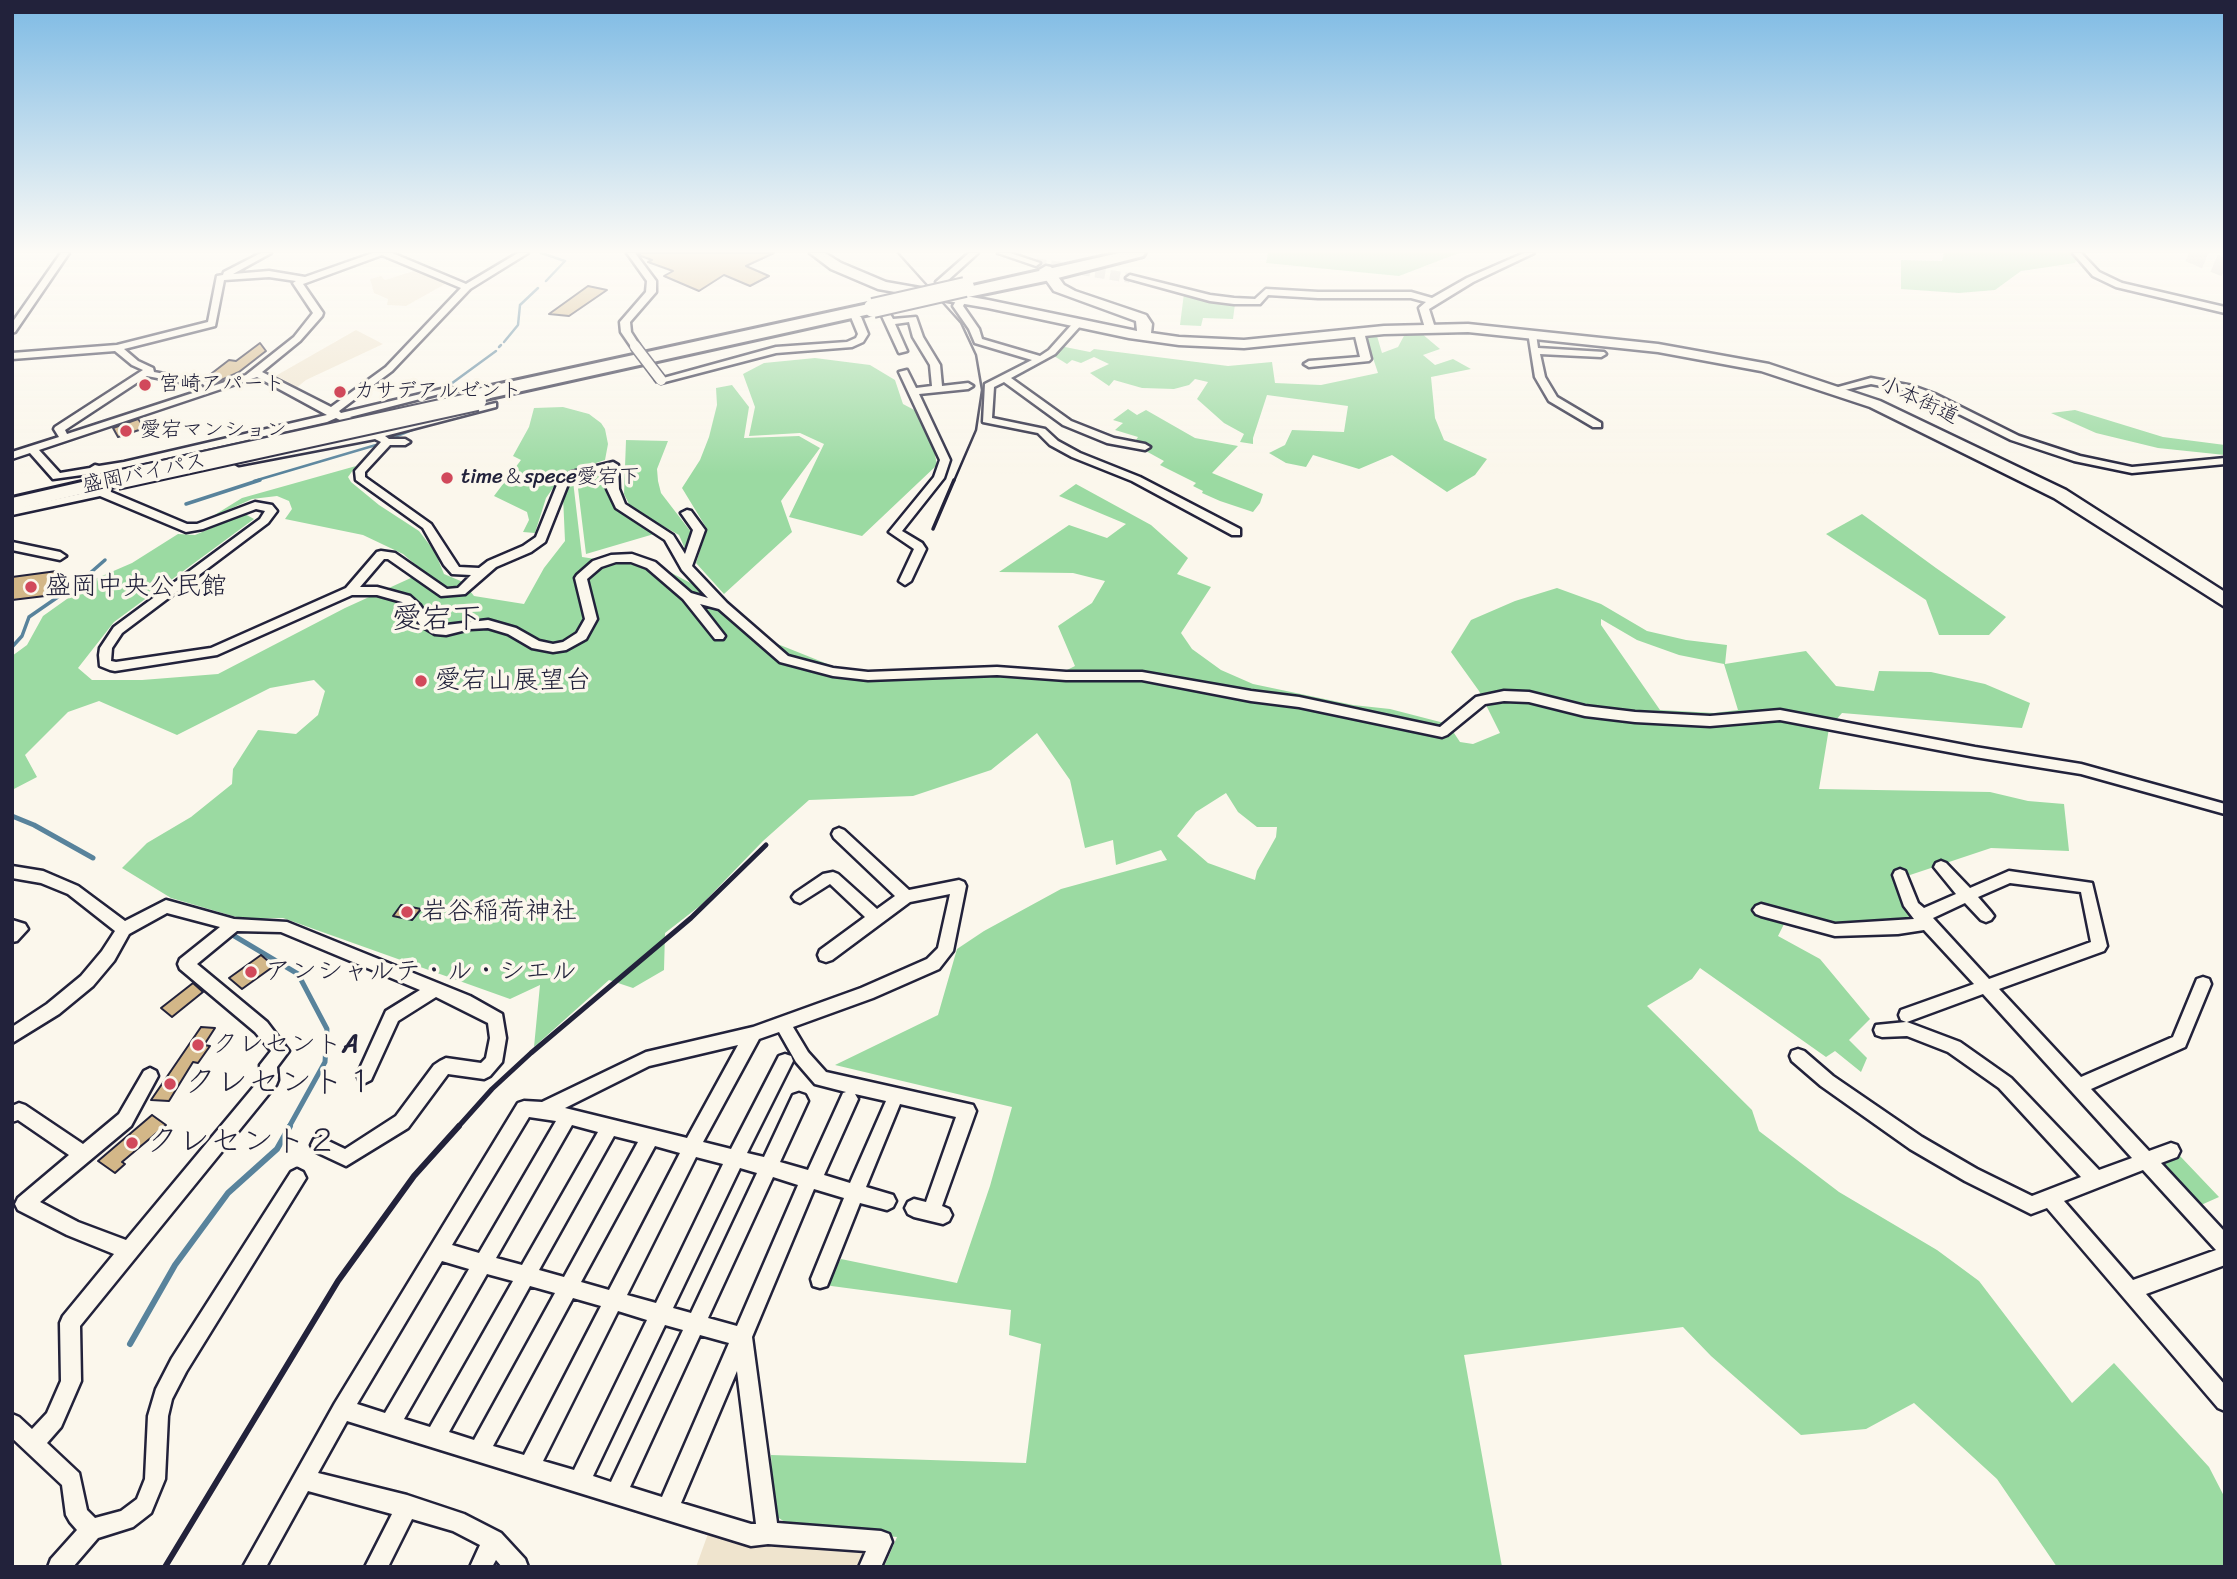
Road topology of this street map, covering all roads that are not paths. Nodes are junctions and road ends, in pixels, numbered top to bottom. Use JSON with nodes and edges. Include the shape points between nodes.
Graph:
{"nodes":[{"id":1,"x":201,"y":327,"type":"edge"},
{"id":2,"x":308,"y":327,"type":"edge"},
{"id":3,"x":428,"y":327,"type":"edge"},
{"id":4,"x":626,"y":327,"type":"edge"},
{"id":5,"x":796,"y":327,"type":"edge"},
{"id":6,"x":811,"y":327,"type":"edge"},
{"id":7,"x":860,"y":327,"type":"edge"},
{"id":8,"x":891,"y":327,"type":"edge"},
{"id":9,"x":915,"y":327,"type":"edge"},
{"id":10,"x":972,"y":327,"type":"edge"},
{"id":11,"x":1075,"y":327,"type":"edge"},
{"id":12,"x":1096,"y":327,"type":"edge"},
{"id":13,"x":1145,"y":327,"type":"edge"},
{"id":14,"x":1430,"y":328,"type":"joint"},
{"id":15,"x":1359,"y":332,"type":"junction"},
{"id":16,"x":1531,"y":334,"type":"junction"},
{"id":17,"x":1143,"y":336,"type":"junction"},
{"id":18,"x":117,"y":348,"type":"junction"},
{"id":19,"x":901,"y":351,"type":"dead end"},
{"id":20,"x":1534,"y":351,"type":"junction"},
{"id":21,"x":1601,"y":354,"type":"dead end"},
{"id":22,"x":12,"y":356,"type":"edge"},
{"id":23,"x":1041,"y":359,"type":"junction"},
{"id":24,"x":1309,"y":364,"type":"dead end"},
{"id":25,"x":904,"y":372,"type":"dead end"},
{"id":26,"x":145,"y":373,"type":"junction"},
{"id":27,"x":257,"y":373,"type":"junction"},
{"id":28,"x":1004,"y":378,"type":"junction"},
{"id":29,"x":968,"y":386,"type":"dead end"},
{"id":30,"x":937,"y":389,"type":"junction"},
{"id":31,"x":1836,"y":389,"type":"junction"},
{"id":32,"x":913,"y":391,"type":"junction"},
{"id":33,"x":203,"y":393,"type":"junction"},
{"id":34,"x":469,"y":401,"type":"junction"},
{"id":35,"x":335,"y":414,"type":"junction"},
{"id":36,"x":1597,"y":425,"type":"dead end"},
{"id":37,"x":382,"y":438,"type":"junction"},
{"id":38,"x":65,"y":439,"type":"junction"},
{"id":39,"x":405,"y":442,"type":"dead end"},
{"id":40,"x":1144,"y":447,"type":"dead end"},
{"id":41,"x":33,"y":450,"type":"junction"},
{"id":42,"x":12,"y":457,"type":"edge"},
{"id":43,"x":2225,"y":461,"type":"edge"},
{"id":44,"x":103,"y":480,"type":"junction"},
{"id":45,"x":12,"y":497,"type":"edge"},
{"id":46,"x":12,"y":504,"type":"edge"},
{"id":47,"x":12,"y":512,"type":"edge"},
{"id":48,"x":687,"y":513,"type":"dead end"},
{"id":49,"x":1236,"y":531,"type":"dead end"},
{"id":50,"x":12,"y":546,"type":"edge"},
{"id":51,"x":60,"y":556,"type":"dead end"},
{"id":52,"x":686,"y":565,"type":"junction"},
{"id":53,"x":482,"y":572,"type":"junction"},
{"id":54,"x":905,"y":581,"type":"dead end"},
{"id":55,"x":350,"y":591,"type":"junction"},
{"id":56,"x":687,"y":596,"type":"junction"},
{"id":57,"x":2225,"y":601,"type":"edge"},
{"id":58,"x":723,"y":606,"type":"junction"},
{"id":59,"x":719,"y":636,"type":"dead end"},
{"id":60,"x":2225,"y":809,"type":"edge"},
{"id":61,"x":839,"y":834,"type":"dead end"},
{"id":62,"x":1941,"y":867,"type":"dead end"},
{"id":63,"x":12,"y":873,"type":"edge"},
{"id":64,"x":1900,"y":875,"type":"dead end"},
{"id":65,"x":1967,"y":896,"type":"junction"},
{"id":66,"x":800,"y":897,"type":"dead end"},
{"id":67,"x":906,"y":897,"type":"junction"},
{"id":68,"x":1761,"y":910,"type":"dead end"},
{"id":69,"x":1986,"y":916,"type":"dead end"},
{"id":70,"x":876,"y":918,"type":"junction"},
{"id":71,"x":1925,"y":919,"type":"junction"},
{"id":72,"x":234,"y":925,"type":"junction"},
{"id":73,"x":12,"y":926,"type":"edge"},
{"id":74,"x":124,"y":929,"type":"junction"},
{"id":75,"x":12,"y":936,"type":"edge"},
{"id":76,"x":826,"y":955,"type":"dead end"},
{"id":77,"x":2203,"y":984,"type":"dead end"},
{"id":78,"x":1985,"y":985,"type":"junction"},
{"id":79,"x":434,"y":990,"type":"junction"},
{"id":80,"x":1906,"y":1014,"type":"dead end"},
{"id":81,"x":782,"y":1023,"type":"junction"},
{"id":82,"x":1882,"y":1030,"type":"dead end"},
{"id":83,"x":753,"y":1034,"type":"junction"},
{"id":84,"x":12,"y":1036,"type":"edge"},
{"id":85,"x":1798,"y":1056,"type":"dead end"},
{"id":86,"x":785,"y":1061,"type":"dead end"},
{"id":87,"x":365,"y":1075,"type":"dead end"},
{"id":88,"x":150,"y":1076,"type":"dead end"},
{"id":89,"x":2079,"y":1086,"type":"junction"},
{"id":90,"x":849,"y":1099,"type":"dead end"},
{"id":91,"x":799,"y":1101,"type":"dead end"},
{"id":92,"x":892,"y":1106,"type":"dead end"},
{"id":93,"x":542,"y":1110,"type":"junction"},
{"id":94,"x":12,"y":1114,"type":"edge"},
{"id":95,"x":567,"y":1118,"type":"junction"},
{"id":96,"x":610,"y":1127,"type":"junction"},
{"id":97,"x":650,"y":1138,"type":"junction"},
{"id":98,"x":320,"y":1145,"type":"dead end"},
{"id":99,"x":691,"y":1150,"type":"junction"},
{"id":100,"x":2171,"y":1151,"type":"dead end"},
{"id":101,"x":82,"y":1154,"type":"junction"},
{"id":102,"x":735,"y":1159,"type":"junction"},
{"id":103,"x":2146,"y":1161,"type":"junction"},
{"id":104,"x":768,"y":1167,"type":"junction"},
{"id":105,"x":297,"y":1178,"type":"dead end"},
{"id":106,"x":2095,"y":1179,"type":"junction"},
{"id":107,"x":811,"y":1180,"type":"junction"},
{"id":108,"x":855,"y":1193,"type":"junction"},
{"id":109,"x":2050,"y":1198,"type":"junction"},
{"id":110,"x":887,"y":1201,"type":"dead end"},
{"id":111,"x":929,"y":1212,"type":"dead end"},
{"id":112,"x":2225,"y":1246,"type":"edge"},
{"id":113,"x":129,"y":1251,"type":"junction"},
{"id":114,"x":439,"y":1251,"type":"junction"},
{"id":115,"x":2225,"y":1256,"type":"edge"},
{"id":116,"x":484,"y":1263,"type":"junction"},
{"id":117,"x":526,"y":1275,"type":"junction"},
{"id":118,"x":820,"y":1279,"type":"dead end"},
{"id":119,"x":568,"y":1287,"type":"junction"},
{"id":120,"x":2129,"y":1291,"type":"junction"},
{"id":121,"x":614,"y":1300,"type":"junction"},
{"id":122,"x":662,"y":1313,"type":"junction"},
{"id":123,"x":695,"y":1323,"type":"junction"},
{"id":124,"x":742,"y":1337,"type":"junction"},
{"id":125,"x":2225,"y":1401,"type":"edge"},
{"id":126,"x":342,"y":1410,"type":"junction"},
{"id":127,"x":12,"y":1424,"type":"edge"},
{"id":128,"x":390,"y":1424,"type":"junction"},
{"id":129,"x":435,"y":1437,"type":"junction"},
{"id":130,"x":33,"y":1443,"type":"junction"},
{"id":131,"x":479,"y":1451,"type":"junction"},
{"id":132,"x":530,"y":1467,"type":"junction"},
{"id":133,"x":303,"y":1479,"type":"junction"},
{"id":134,"x":579,"y":1482,"type":"junction"},
{"id":135,"x":616,"y":1494,"type":"junction"},
{"id":136,"x":407,"y":1506,"type":"junction"},
{"id":137,"x":667,"y":1510,"type":"junction"},
{"id":138,"x":92,"y":1529,"type":"junction"},
{"id":139,"x":768,"y":1533,"type":"junction"},
{"id":140,"x":493,"y":1541,"type":"junction"},
{"id":141,"x":60,"y":1567,"type":"edge"},
{"id":142,"x":254,"y":1567,"type":"edge"},
{"id":143,"x":376,"y":1567,"type":"edge"},
{"id":144,"x":481,"y":1567,"type":"edge"},
{"id":145,"x":517,"y":1567,"type":"edge"},
{"id":146,"x":870,"y":1567,"type":"edge"}],
"edges":[{"from":1,"to":18,"type":"street"},
{"from":2,"to":27,"type":"street"},
{"from":3,"to":35,"type":"street"},
{"from":4,"to":7,"type":"street","bridge":true,"via":[[661,380],[776,350],[849,345],[860,341]]},
{"from":5,"to":34,"type":"highway","name":"盛岡バイパス"},
{"from":6,"to":34,"type":"highway","name":"盛岡バイパス"},
{"from":8,"to":19,"type":"street"},
{"from":9,"to":30,"type":"street","via":[[935,365]]},
{"from":10,"to":23,"type":"street","via":[[978,341]]},
{"from":11,"to":23,"type":"street"},
{"from":12,"to":17,"type":"street","name":"小本街道"},
{"from":13,"to":17,"type":"street"},
{"from":14,"to":15,"type":"street","name":"小本街道"},
{"from":14,"to":16,"type":"street","name":"小本街道"},
{"from":15,"to":17,"type":"street","name":"小本街道","via":[[1244,344]]},
{"from":15,"to":24,"type":"street","via":[[1366,359]]},
{"from":16,"to":20,"type":"street"},
{"from":16,"to":31,"type":"street","name":"小本街道","via":[[1731,360]]},
{"from":18,"to":22,"type":"street"},
{"from":18,"to":26,"type":"street","via":[[150,370]]},
{"from":20,"to":21,"type":"street"},
{"from":20,"to":36,"type":"street","via":[[1545,389],[1553,399]]},
{"from":23,"to":28,"type":"street"},
{"from":25,"to":32,"type":"street"},
{"from":26,"to":33,"type":"street","via":[[192,382]]},
{"from":26,"to":38,"type":"street","via":[[59,429]]},
{"from":27,"to":33,"type":"street"},
{"from":27,"to":35,"type":"street"},
{"from":28,"to":40,"type":"street","via":[[1067,424],[1111,442]]},
{"from":28,"to":49,"type":"street","via":[[989,386],[987,420],[1041,431],[1076,456],[1136,479]]},
{"from":29,"to":30,"type":"street"},
{"from":30,"to":32,"type":"street"},
{"from":31,"to":43,"type":"street","via":[[1871,381],[1909,388],[2015,438],[2078,459],[2132,470]]},
{"from":31,"to":57,"type":"street","name":"小本街道","via":[[1919,423],[2060,494]]},
{"from":32,"to":54,"type":"street","via":[[945,460],[939,478],[895,532],[920,550]]},
{"from":33,"to":38,"type":"street"},
{"from":34,"to":35,"type":"street"},
{"from":34,"to":37,"type":"street"},
{"from":34,"to":44,"type":"highway","name":"盛岡バイパス","bridge":true},
{"from":35,"to":37,"type":"street"},
{"from":35,"to":44,"type":"street","via":[[124,465]]},
{"from":37,"to":39,"type":"street"},
{"from":37,"to":44,"type":"street"},
{"from":37,"to":53,"type":"street","via":[[360,478],[426,526],[456,571]]},
{"from":38,"to":41,"type":"street"},
{"from":41,"to":42,"type":"street"},
{"from":41,"to":44,"type":"street","via":[[57,477]]},
{"from":44,"to":45,"type":"highway","name":"盛岡バイパス"},
{"from":44,"to":46,"type":"highway","name":"盛岡バイパス"},
{"from":44,"to":47,"type":"street"},
{"from":44,"to":55,"type":"street","via":[[186,528],[255,505],[271,511],[264,521],[128,621],[106,648],[106,663],[115,667],[213,652]]},
{"from":48,"to":52,"type":"street","via":[[699,530]]},
{"from":50,"to":51,"type":"street"},
{"from":52,"to":53,"type":"street","via":[[669,538],[620,506],[613,489],[613,465],[563,482],[541,539]]},
{"from":52,"to":58,"type":"street"},
{"from":53,"to":55,"type":"street","via":[[461,591],[445,593],[391,556],[381,555]]},
{"from":55,"to":56,"type":"street","via":[[377,591],[406,599],[435,630],[488,624],[553,648],[575,642],[587,628],[590,619],[582,578],[605,561],[641,560]]},
{"from":56,"to":58,"type":"street"},
{"from":56,"to":59,"type":"street"},
{"from":58,"to":60,"type":"street","via":[[784,659],[833,672],[868,676],[997,671],[1142,676],[1442,732],[1481,701],[1504,696],[1635,718],[1710,721],[1780,715],[2081,769]]},
{"from":61,"to":67,"type":"street"},
{"from":62,"to":65,"type":"street"},
{"from":63,"to":74,"type":"street","via":[[43,877],[73,890]]},
{"from":64,"to":71,"type":"street","via":[[1912,906]]},
{"from":65,"to":69,"type":"street"},
{"from":65,"to":71,"type":"street"},
{"from":65,"to":78,"type":"street","via":[[2009,877],[2087,887],[2099,946]]},
{"from":66,"to":70,"type":"street","via":[[833,878]]},
{"from":67,"to":70,"type":"street"},
{"from":67,"to":81,"type":"street","via":[[959,886],[945,951],[933,964]]},
{"from":68,"to":71,"type":"street","via":[[1835,930],[1898,928]]},
{"from":70,"to":76,"type":"street"},
{"from":71,"to":78,"type":"street"},
{"from":72,"to":74,"type":"street","via":[[166,906]]},
{"from":72,"to":79,"type":"street","via":[[282,926]]},
{"from":72,"to":113,"type":"street","via":[[186,964],[261,1027],[281,1051],[268,1065],[270,1080]]},
{"from":73,"to":75,"type":"street","via":[[20,929]]},
{"from":74,"to":84,"type":"street","via":[[87,981]]},
{"from":77,"to":89,"type":"street","via":[[2179,1042]]},
{"from":78,"to":80,"type":"street"},
{"from":78,"to":89,"type":"street"},
{"from":79,"to":87,"type":"street","via":[[392,1016]]},
{"from":79,"to":98,"type":"street","via":[[496,1019],[494,1062],[484,1071],[446,1066],[402,1122],[346,1158]]},
{"from":81,"to":83,"type":"street"},
{"from":81,"to":111,"type":"street","via":[[821,1079],[967,1111]]},
{"from":82,"to":106,"type":"street","via":[[1907,1029],[1954,1047],[2005,1083]]},
{"from":83,"to":93,"type":"street","via":[[646,1059]]},
{"from":83,"to":99,"type":"street"},
{"from":85,"to":109,"type":"street","via":[[1858,1103],[1971,1175],[2031,1205]]},
{"from":86,"to":102,"type":"street"},
{"from":88,"to":101,"type":"street","via":[[125,1120]]},
{"from":89,"to":103,"type":"street"},
{"from":90,"to":107,"type":"street"},
{"from":91,"to":104,"type":"street"},
{"from":92,"to":108,"type":"street"},
{"from":93,"to":95,"type":"street"},
{"from":93,"to":114,"type":"street","via":[[524,1109]]},
{"from":94,"to":101,"type":"street","via":[[19,1111]]},
{"from":95,"to":96,"type":"street"},
{"from":95,"to":116,"type":"street"},
{"from":96,"to":97,"type":"street"},
{"from":96,"to":117,"type":"street"},
{"from":97,"to":99,"type":"street"},
{"from":97,"to":119,"type":"street"},
{"from":99,"to":102,"type":"street"},
{"from":99,"to":121,"type":"street"},
{"from":100,"to":103,"type":"street"},
{"from":101,"to":113,"type":"street","via":[[24,1204]]},
{"from":102,"to":104,"type":"street"},
{"from":102,"to":122,"type":"street"},
{"from":103,"to":106,"type":"street"},
{"from":103,"to":112,"type":"street"},
{"from":104,"to":107,"type":"street"},
{"from":104,"to":123,"type":"street"},
{"from":105,"to":138,"type":"street","via":[[163,1396],[155,1479],[144,1506],[126,1520]]},
{"from":106,"to":109,"type":"street"},
{"from":107,"to":108,"type":"street"},
{"from":107,"to":124,"type":"street"},
{"from":108,"to":110,"type":"street"},
{"from":108,"to":118,"type":"street"},
{"from":109,"to":120,"type":"street"},
{"from":113,"to":130,"type":"street","via":[[70,1323],[71,1381],[54,1420]]},
{"from":114,"to":116,"type":"street"},
{"from":114,"to":126,"type":"street"},
{"from":115,"to":120,"type":"street"},
{"from":116,"to":117,"type":"street"},
{"from":116,"to":128,"type":"street"},
{"from":117,"to":119,"type":"street"},
{"from":117,"to":129,"type":"street"},
{"from":119,"to":121,"type":"street"},
{"from":119,"to":131,"type":"street"},
{"from":120,"to":125,"type":"street"},
{"from":121,"to":122,"type":"street"},
{"from":121,"to":132,"type":"street"},
{"from":122,"to":123,"type":"street"},
{"from":122,"to":134,"type":"street"},
{"from":123,"to":124,"type":"street"},
{"from":123,"to":135,"type":"street"},
{"from":124,"to":137,"type":"street"},
{"from":124,"to":139,"type":"street"},
{"from":126,"to":128,"type":"street"},
{"from":126,"to":133,"type":"street"},
{"from":127,"to":130,"type":"street"},
{"from":128,"to":129,"type":"street"},
{"from":129,"to":131,"type":"street"},
{"from":130,"to":138,"type":"street","via":[[72,1480],[77,1515]]},
{"from":131,"to":132,"type":"street"},
{"from":132,"to":134,"type":"street"},
{"from":133,"to":136,"type":"street"},
{"from":133,"to":142,"type":"street"},
{"from":134,"to":135,"type":"street"},
{"from":135,"to":137,"type":"street"},
{"from":136,"to":140,"type":"street","via":[[457,1521]]},
{"from":136,"to":143,"type":"street"},
{"from":137,"to":139,"type":"street","via":[[751,1535]]},
{"from":138,"to":141,"type":"street"},
{"from":139,"to":146,"type":"street","via":[[881,1542]]},
{"from":140,"to":144,"type":"street"},
{"from":140,"to":145,"type":"street"}]}
